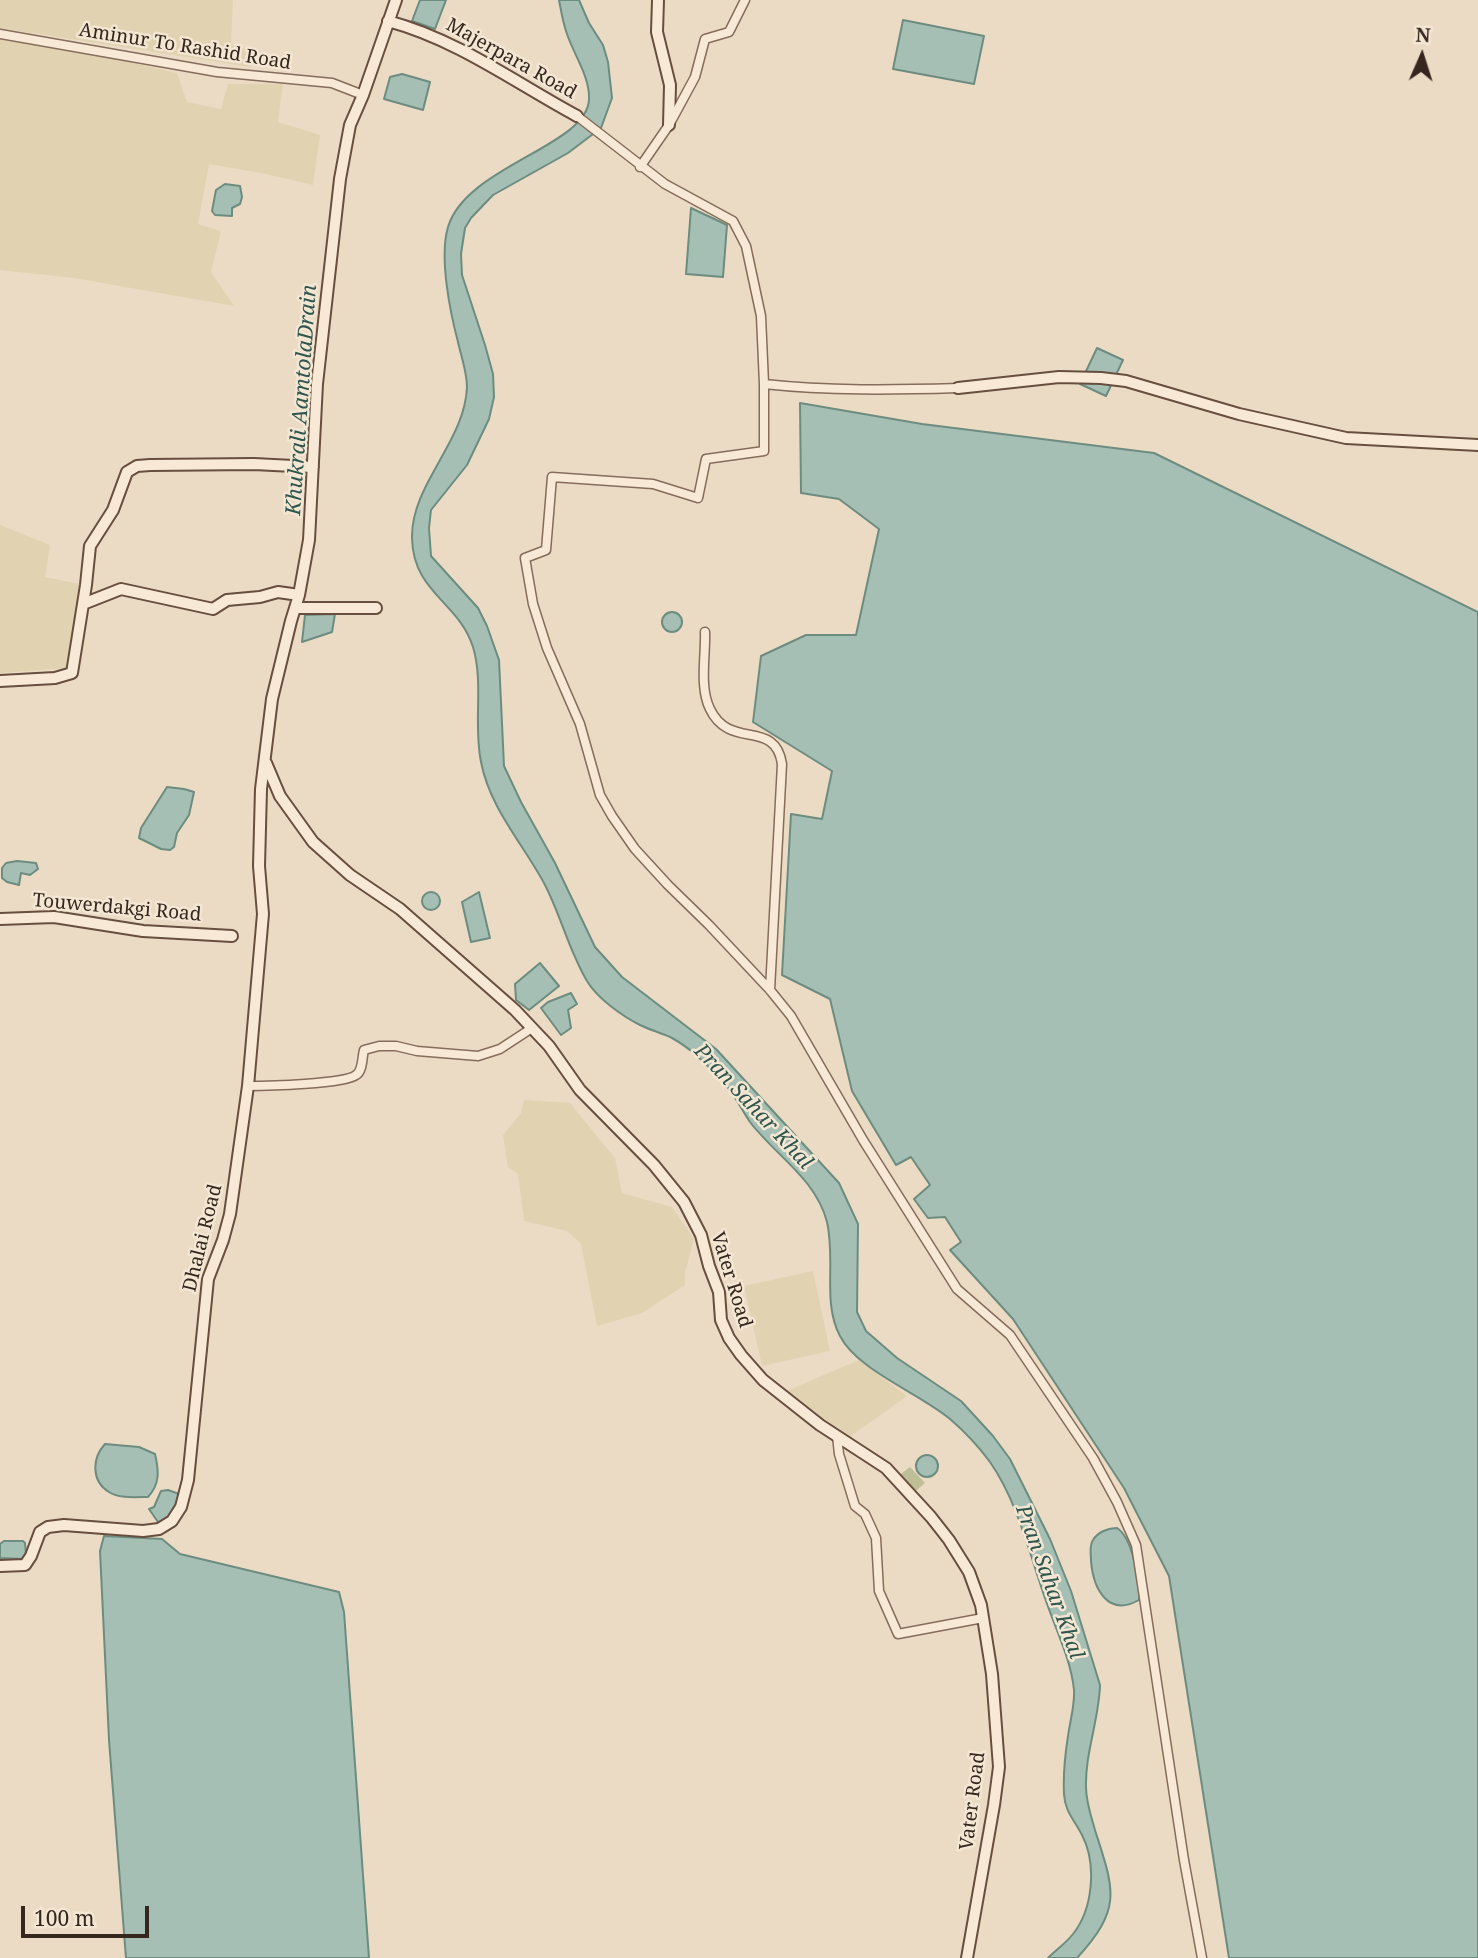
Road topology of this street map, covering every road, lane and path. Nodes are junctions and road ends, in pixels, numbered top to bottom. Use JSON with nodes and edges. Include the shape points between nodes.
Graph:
{"nodes":[{"id":1,"x":396,"y":0,"type":"edge"},
{"id":2,"x":658,"y":0,"type":"edge"},
{"id":3,"x":745,"y":0,"type":"edge"},
{"id":4,"x":388,"y":21,"type":"junction"},
{"id":5,"x":0,"y":34,"type":"edge"},
{"id":6,"x":361,"y":94,"type":"junction"},
{"id":7,"x":577,"y":116,"type":"joint"},
{"id":8,"x":669,"y":125,"type":"junction"},
{"id":9,"x":640,"y":167,"type":"junction"},
{"id":10,"x":764,"y":384,"type":"junction"},
{"id":11,"x":958,"y":388,"type":"joint"},
{"id":12,"x":1478,"y":445,"type":"edge"},
{"id":13,"x":313,"y":467,"type":"junction"},
{"id":14,"x":299,"y":595,"type":"junction"},
{"id":15,"x":83,"y":604,"type":"junction"},
{"id":16,"x":295,"y":608,"type":"junction"},
{"id":17,"x":376,"y":608,"type":"dead end"},
{"id":18,"x":705,"y":632,"type":"dead end"},
{"id":19,"x":0,"y":681,"type":"edge"},
{"id":20,"x":266,"y":763,"type":"junction"},
{"id":21,"x":0,"y":919,"type":"edge"},
{"id":22,"x":232,"y":936,"type":"dead end"},
{"id":23,"x":770,"y":990,"type":"junction"},
{"id":24,"x":532,"y":1028,"type":"junction"},
{"id":25,"x":248,"y":1086,"type":"junction"},
{"id":26,"x":837,"y":1436,"type":"junction"},
{"id":27,"x":0,"y":1566,"type":"edge"},
{"id":28,"x":983,"y":1618,"type":"junction"},
{"id":29,"x":967,"y":1958,"type":"edge"},
{"id":30,"x":1202,"y":1958,"type":"edge"}],
"edges":[{"from":1,"to":4,"type":"street","name":"Dhalai Road"},
{"from":2,"to":8,"type":"street","via":[[657,32],[670,85]]},
{"from":3,"to":8,"type":"street","via":[[729,33],[705,39],[695,78]]},
{"from":4,"to":6,"type":"street","name":"Dhalai Road"},
{"from":4,"to":7,"type":"street","name":"Majerpara Road","via":[[422,30],[485,61]]},
{"from":5,"to":6,"type":"street","name":"Aminur To Rashid Road","via":[[217,72],[332,83]]},
{"from":6,"to":13,"type":"street","name":"Dhalai Road","via":[[340,180],[317,384]]},
{"from":7,"to":9,"type":"street"},
{"from":8,"to":9,"type":"street"},
{"from":9,"to":10,"type":"street","via":[[733,221],[746,246],[761,316]]},
{"from":10,"to":11,"type":"street"},
{"from":10,"to":23,"type":"street","via":[[764,451],[706,459],[698,498],[653,484],[552,477],[546,550],[525,558],[533,604],[580,724],[600,795],[635,849]]},
{"from":11,"to":12,"type":"street","via":[[1059,377],[1101,378],[1346,438]]},
{"from":13,"to":14,"type":"street","name":"Dhalai Road","via":[[309,540]]},
{"from":13,"to":15,"type":"street","via":[[150,465],[127,472],[113,510],[90,546]]},
{"from":14,"to":15,"type":"street","via":[[278,592],[227,600],[213,609],[121,589]]},
{"from":14,"to":16,"type":"street","name":"Dhalai Road"},
{"from":15,"to":19,"type":"street","via":[[72,673]]},
{"from":16,"to":17,"type":"street"},
{"from":16,"to":20,"type":"street","name":"Dhalai Road","via":[[272,699]]},
{"from":18,"to":23,"type":"street","via":[[708,707],[720,725],[762,738],[780,751]]},
{"from":20,"to":24,"type":"street","name":"Vater Road","via":[[279,796],[313,842],[400,909]]},
{"from":20,"to":25,"type":"street","name":"Dhalai Road","via":[[259,866],[263,914]]},
{"from":21,"to":22,"type":"street","name":"Touwerdakgi Road","via":[[54,917],[143,931]]},
{"from":23,"to":30,"type":"street","via":[[792,1016],[957,1289],[1010,1335],[1093,1458],[1127,1523],[1144,1588]]},
{"from":24,"to":25,"type":"street","via":[[500,1049],[478,1056],[379,1046],[364,1050],[355,1077]]},
{"from":24,"to":26,"type":"street","name":"Vater Road","via":[[580,1090],[684,1202],[701,1235],[719,1292],[721,1320],[741,1355],[763,1380]]},
{"from":25,"to":27,"type":"street","name":"Dhalai Road","via":[[230,1214],[208,1279],[188,1480],[181,1507],[159,1530],[48,1527],[40,1532],[25,1565]]},
{"from":26,"to":28,"type":"street","name":"Vater Road","via":[[886,1468],[950,1540],[969,1572]]},
{"from":26,"to":28,"type":"street","via":[[855,1506],[865,1514],[876,1538],[879,1591],[898,1634]]},
{"from":28,"to":29,"type":"street","name":"Vater Road","via":[[999,1767]]}]}
